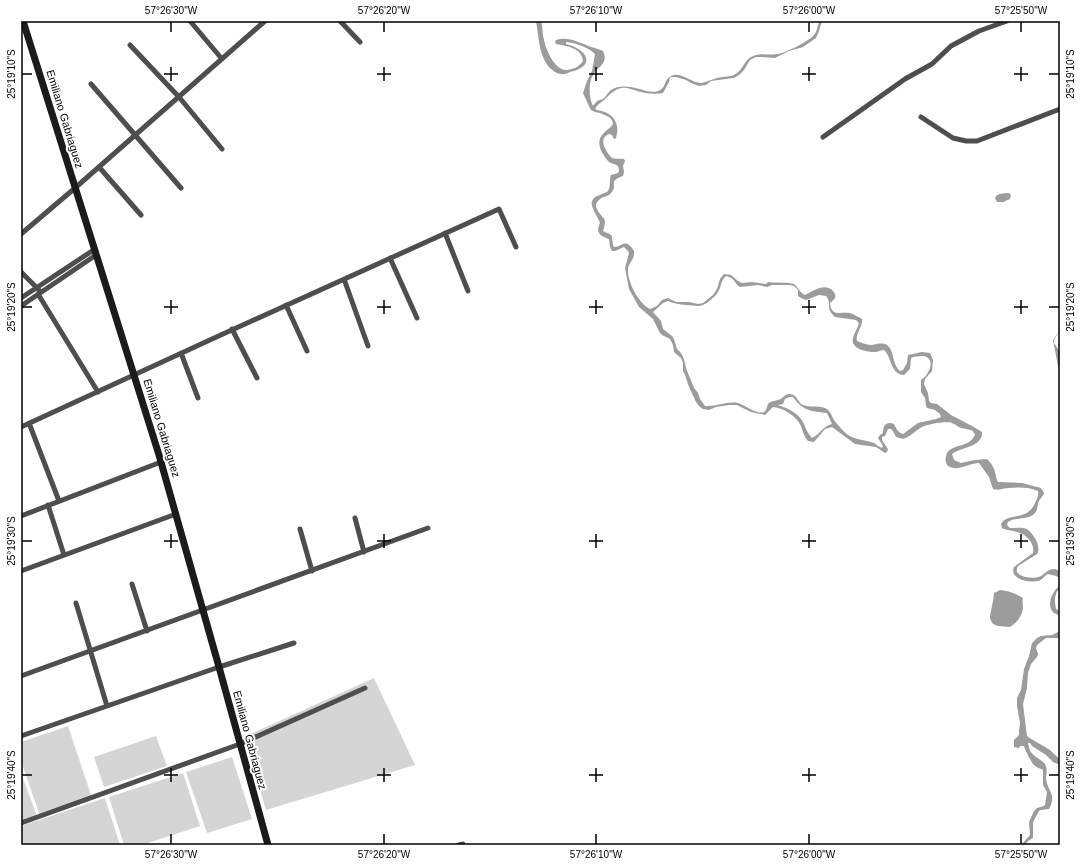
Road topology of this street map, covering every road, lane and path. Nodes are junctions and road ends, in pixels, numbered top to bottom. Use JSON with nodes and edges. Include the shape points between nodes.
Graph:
{"nodes":[{"id":1,"x":23,"y":21,"type":"edge"},
{"id":2,"x":190,"y":21,"type":"edge"},
{"id":3,"x":265,"y":21,"type":"edge"},
{"id":4,"x":340,"y":21,"type":"edge"},
{"id":5,"x":1007,"y":21,"type":"edge"},
{"id":6,"x":360,"y":42,"type":"dead end"},
{"id":7,"x":130,"y":45,"type":"dead end"},
{"id":8,"x":222,"y":59,"type":"junction"},
{"id":9,"x":91,"y":84,"type":"dead end"},
{"id":10,"x":179,"y":97,"type":"junction"},
{"id":11,"x":1060,"y":109,"type":"edge"},
{"id":12,"x":922,"y":117,"type":"dead end"},
{"id":13,"x":136,"y":135,"type":"junction"},
{"id":14,"x":823,"y":137,"type":"dead end"},
{"id":15,"x":222,"y":149,"type":"dead end"},
{"id":16,"x":99,"y":167,"type":"junction"},
{"id":17,"x":75,"y":188,"type":"junction"},
{"id":18,"x":181,"y":188,"type":"dead end"},
{"id":19,"x":141,"y":215,"type":"dead end"},
{"id":20,"x":445,"y":233,"type":"junction"},
{"id":21,"x":21,"y":234,"type":"edge"},
{"id":22,"x":516,"y":247,"type":"dead end"},
{"id":23,"x":95,"y":252,"type":"junction"},
{"id":24,"x":390,"y":258,"type":"junction"},
{"id":25,"x":21,"y":272,"type":"edge"},
{"id":26,"x":344,"y":279,"type":"junction"},
{"id":27,"x":37,"y":287,"type":"junction"},
{"id":28,"x":468,"y":291,"type":"dead end"},
{"id":29,"x":40,"y":293,"type":"junction"},
{"id":30,"x":21,"y":298,"type":"edge"},
{"id":31,"x":286,"y":305,"type":"junction"},
{"id":32,"x":21,"y":306,"type":"edge"},
{"id":33,"x":417,"y":318,"type":"dead end"},
{"id":34,"x":232,"y":329,"type":"junction"},
{"id":35,"x":368,"y":346,"type":"dead end"},
{"id":36,"x":307,"y":351,"type":"dead end"},
{"id":37,"x":181,"y":353,"type":"junction"},
{"id":38,"x":134,"y":375,"type":"junction"},
{"id":39,"x":257,"y":378,"type":"dead end"},
{"id":40,"x":98,"y":392,"type":"junction"},
{"id":41,"x":198,"y":398,"type":"dead end"},
{"id":42,"x":29,"y":423,"type":"junction"},
{"id":43,"x":21,"y":427,"type":"edge"},
{"id":44,"x":161,"y":462,"type":"junction"},
{"id":45,"x":59,"y":501,"type":"junction"},
{"id":46,"x":48,"y":505,"type":"junction"},
{"id":47,"x":176,"y":514,"type":"junction"},
{"id":48,"x":21,"y":516,"type":"edge"},
{"id":49,"x":355,"y":518,"type":"dead end"},
{"id":50,"x":428,"y":528,"type":"dead end"},
{"id":51,"x":300,"y":529,"type":"dead end"},
{"id":52,"x":364,"y":552,"type":"junction"},
{"id":53,"x":64,"y":555,"type":"junction"},
{"id":54,"x":21,"y":571,"type":"edge"},
{"id":55,"x":312,"y":571,"type":"junction"},
{"id":56,"x":132,"y":584,"type":"dead end"},
{"id":57,"x":76,"y":603,"type":"dead end"},
{"id":58,"x":203,"y":611,"type":"junction"},
{"id":59,"x":147,"y":631,"type":"junction"},
{"id":60,"x":294,"y":644,"type":"dead end"},
{"id":61,"x":91,"y":651,"type":"junction"},
{"id":62,"x":219,"y":667,"type":"junction"},
{"id":63,"x":21,"y":676,"type":"edge"},
{"id":64,"x":364,"y":688,"type":"dead end"},
{"id":65,"x":107,"y":706,"type":"junction"},
{"id":66,"x":21,"y":736,"type":"edge"},
{"id":67,"x":240,"y":744,"type":"junction"},
{"id":68,"x":21,"y":823,"type":"edge"},
{"id":69,"x":268,"y":845,"type":"edge"}],
"edges":[{"from":1,"to":17,"type":"main road","name":"Emiliano Gabriaguez"},
{"from":2,"to":8,"type":"street"},
{"from":3,"to":8,"type":"street"},
{"from":4,"to":6,"type":"street"},
{"from":5,"to":14,"type":"street","via":[[979,31],[951,46],[932,64],[905,79]]},
{"from":7,"to":10,"type":"street"},
{"from":8,"to":10,"type":"street"},
{"from":9,"to":13,"type":"street"},
{"from":10,"to":13,"type":"street"},
{"from":10,"to":15,"type":"street"},
{"from":11,"to":12,"type":"street","via":[[977,141],[953,138]]},
{"from":13,"to":16,"type":"street"},
{"from":13,"to":18,"type":"street"},
{"from":16,"to":17,"type":"street"},
{"from":16,"to":19,"type":"street"},
{"from":17,"to":21,"type":"street"},
{"from":17,"to":23,"type":"main road","name":"Emiliano Gabriaguez"},
{"from":20,"to":22,"type":"street","via":[[499,209]]},
{"from":20,"to":24,"type":"street"},
{"from":20,"to":28,"type":"street"},
{"from":23,"to":27,"type":"street"},
{"from":23,"to":29,"type":"street"},
{"from":23,"to":38,"type":"main road","name":"Emiliano Gabriaguez"},
{"from":24,"to":26,"type":"street"},
{"from":24,"to":33,"type":"street"},
{"from":25,"to":27,"type":"street"},
{"from":26,"to":31,"type":"street"},
{"from":26,"to":35,"type":"street"},
{"from":27,"to":29,"type":"street"},
{"from":27,"to":30,"type":"street"},
{"from":29,"to":32,"type":"street"},
{"from":29,"to":40,"type":"street"},
{"from":31,"to":34,"type":"street"},
{"from":31,"to":36,"type":"street"},
{"from":34,"to":37,"type":"street"},
{"from":34,"to":39,"type":"street"},
{"from":37,"to":38,"type":"street"},
{"from":37,"to":41,"type":"street"},
{"from":38,"to":40,"type":"street"},
{"from":38,"to":44,"type":"main road","name":"Emiliano Gabriaguez"},
{"from":40,"to":42,"type":"street"},
{"from":42,"to":43,"type":"street"},
{"from":42,"to":45,"type":"street"},
{"from":44,"to":45,"type":"street"},
{"from":44,"to":47,"type":"main road","name":"Emiliano Gabriaguez"},
{"from":45,"to":46,"type":"street"},
{"from":46,"to":48,"type":"street"},
{"from":46,"to":53,"type":"street"},
{"from":47,"to":53,"type":"street"},
{"from":47,"to":58,"type":"main road","name":"Emiliano Gabriaguez"},
{"from":49,"to":52,"type":"street"},
{"from":50,"to":52,"type":"street"},
{"from":51,"to":55,"type":"street"},
{"from":52,"to":55,"type":"street"},
{"from":53,"to":54,"type":"street"},
{"from":55,"to":58,"type":"street"},
{"from":56,"to":59,"type":"street"},
{"from":57,"to":61,"type":"street"},
{"from":58,"to":59,"type":"street"},
{"from":58,"to":62,"type":"main road","name":"Emiliano Gabriaguez"},
{"from":59,"to":61,"type":"street"},
{"from":60,"to":62,"type":"street"},
{"from":61,"to":63,"type":"street"},
{"from":61,"to":65,"type":"street"},
{"from":62,"to":65,"type":"street"},
{"from":62,"to":67,"type":"main road","name":"Emiliano Gabriaguez"},
{"from":64,"to":67,"type":"street"},
{"from":65,"to":66,"type":"street"},
{"from":67,"to":68,"type":"street"},
{"from":67,"to":69,"type":"main road","name":"Emiliano Gabriaguez"}]}
